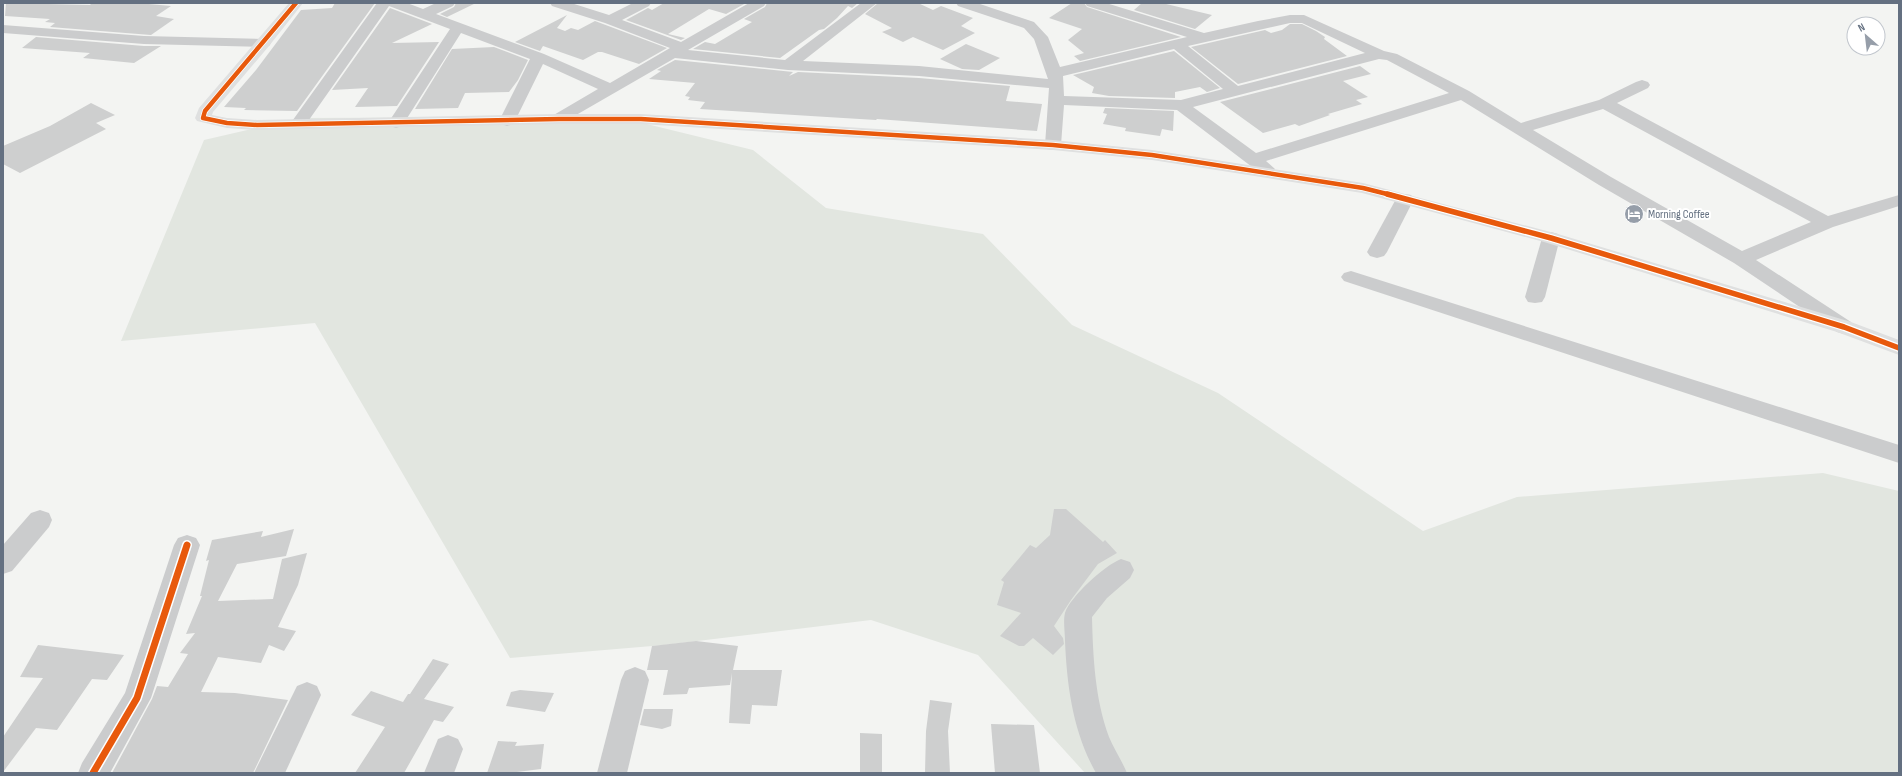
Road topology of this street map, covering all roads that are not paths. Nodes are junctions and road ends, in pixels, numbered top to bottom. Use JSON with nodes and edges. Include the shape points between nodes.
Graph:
{"nodes":[{"id":1,"x":296,"y":3,"type":"edge"},
{"id":2,"x":384,"y":3,"type":"edge"},
{"id":3,"x":394,"y":3,"type":"edge"},
{"id":4,"x":448,"y":3,"type":"edge"},
{"id":5,"x":557,"y":3,"type":"edge"},
{"id":6,"x":644,"y":3,"type":"edge"},
{"id":7,"x":758,"y":3,"type":"edge"},
{"id":8,"x":870,"y":3,"type":"edge"},
{"id":9,"x":963,"y":3,"type":"edge"},
{"id":10,"x":1092,"y":3,"type":"edge"},
{"id":11,"x":423,"y":14,"type":"junction"},
{"id":12,"x":610,"y":20,"type":"junction"},
{"id":13,"x":458,"y":27,"type":"junction"},
{"id":14,"x":3,"y":30,"type":"edge"},
{"id":15,"x":1205,"y":38,"type":"junction"},
{"id":16,"x":264,"y":43,"type":"junction"},
{"id":17,"x":1177,"y":44,"type":"junction"},
{"id":18,"x":676,"y":50,"type":"junction"},
{"id":19,"x":1379,"y":54,"type":"junction"},
{"id":20,"x":539,"y":56,"type":"junction"},
{"id":21,"x":788,"y":65,"type":"junction"},
{"id":22,"x":1056,"y":85,"type":"junction"},
{"id":23,"x":1642,"y":85,"type":"dead end"},
{"id":24,"x":611,"y":90,"type":"junction"},
{"id":25,"x":1234,"y":90,"type":"junction"},
{"id":26,"x":1463,"y":94,"type":"junction"},
{"id":27,"x":1605,"y":102,"type":"junction"},
{"id":28,"x":1181,"y":105,"type":"junction"},
{"id":29,"x":593,"y":118,"type":"junction"},
{"id":30,"x":558,"y":119,"type":"junction"},
{"id":31,"x":508,"y":121,"type":"junction"},
{"id":32,"x":396,"y":123,"type":"junction"},
{"id":33,"x":298,"y":124,"type":"junction"},
{"id":34,"x":1521,"y":128,"type":"junction"},
{"id":35,"x":1053,"y":146,"type":"junction"},
{"id":36,"x":1255,"y":159,"type":"junction"},
{"id":37,"x":1270,"y":172,"type":"junction"},
{"id":38,"x":1404,"y":199,"type":"junction"},
{"id":39,"x":1899,"y":200,"type":"edge"},
{"id":40,"x":1826,"y":223,"type":"junction"},
{"id":41,"x":1551,"y":238,"type":"junction"},
{"id":42,"x":1377,"y":252,"type":"dead end"},
{"id":43,"x":1740,"y":259,"type":"junction"},
{"id":44,"x":1351,"y":277,"type":"dead end"},
{"id":45,"x":1534,"y":297,"type":"dead end"},
{"id":46,"x":1844,"y":327,"type":"junction"},
{"id":47,"x":1899,"y":348,"type":"edge"},
{"id":48,"x":1899,"y":454,"type":"edge"},
{"id":49,"x":40,"y":520,"type":"dead end"},
{"id":50,"x":187,"y":545,"type":"dead end"},
{"id":51,"x":3,"y":563,"type":"edge"},
{"id":52,"x":1121,"y":570,"type":"dead end"},
{"id":53,"x":635,"y":680,"type":"dead end"},
{"id":54,"x":307,"y":694,"type":"dead end"},
{"id":55,"x":93,"y":773,"type":"edge"},
{"id":56,"x":269,"y":773,"type":"edge"},
{"id":57,"x":612,"y":773,"type":"edge"},
{"id":58,"x":1112,"y":773,"type":"edge"}],
"edges":[{"from":1,"to":16,"type":"street"},
{"from":2,"to":33,"type":"street"},
{"from":3,"to":11,"type":"street"},
{"from":4,"to":11,"type":"street"},
{"from":5,"to":12,"type":"street"},
{"from":6,"to":12,"type":"street"},
{"from":7,"to":18,"type":"street"},
{"from":8,"to":21,"type":"street"},
{"from":9,"to":22,"type":"street","via":[[1030,25],[1041,36]]},
{"from":10,"to":15,"type":"street"},
{"from":11,"to":13,"type":"street"},
{"from":12,"to":18,"type":"street"},
{"from":13,"to":20,"type":"street"},
{"from":13,"to":32,"type":"street"},
{"from":14,"to":16,"type":"street","via":[[144,40]]},
{"from":15,"to":17,"type":"street"},
{"from":15,"to":19,"type":"street","via":[[1290,19],[1304,19]]},
{"from":16,"to":33,"type":"street","via":[[205,111],[203,118],[212,122]]},
{"from":17,"to":22,"type":"street"},
{"from":17,"to":25,"type":"street"},
{"from":18,"to":21,"type":"street"},
{"from":18,"to":24,"type":"street"},
{"from":19,"to":25,"type":"street"},
{"from":19,"to":26,"type":"street","via":[[1392,57]]},
{"from":20,"to":24,"type":"street"},
{"from":20,"to":31,"type":"street"},
{"from":21,"to":22,"type":"street","via":[[919,71]]},
{"from":22,"to":28,"type":"street"},
{"from":22,"to":35,"type":"street"},
{"from":23,"to":27,"type":"street"},
{"from":24,"to":29,"type":"street"},
{"from":24,"to":30,"type":"street"},
{"from":25,"to":28,"type":"street"},
{"from":26,"to":34,"type":"street"},
{"from":26,"to":36,"type":"street"},
{"from":27,"to":34,"type":"street"},
{"from":27,"to":40,"type":"street"},
{"from":28,"to":36,"type":"street"},
{"from":29,"to":30,"type":"street"},
{"from":29,"to":35,"type":"street"},
{"from":30,"to":31,"type":"street"},
{"from":31,"to":32,"type":"street"},
{"from":32,"to":33,"type":"street"},
{"from":34,"to":43,"type":"street","via":[[1605,181]]},
{"from":35,"to":37,"type":"street","via":[[1152,155]]},
{"from":36,"to":37,"type":"street"},
{"from":37,"to":38,"type":"street","via":[[1363,188]]},
{"from":38,"to":41,"type":"street"},
{"from":38,"to":42,"type":"street"},
{"from":39,"to":40,"type":"street"},
{"from":40,"to":43,"type":"street"},
{"from":41,"to":45,"type":"street"},
{"from":41,"to":46,"type":"street"},
{"from":43,"to":46,"type":"street"},
{"from":44,"to":48,"type":"street"},
{"from":46,"to":47,"type":"street"},
{"from":49,"to":51,"type":"street"},
{"from":50,"to":55,"type":"street","via":[[137,698]]},
{"from":52,"to":58,"type":"street","via":[[1098,590],[1078,614],[1084,700],[1102,757]]},
{"from":53,"to":57,"type":"street"},
{"from":54,"to":56,"type":"street"}]}
